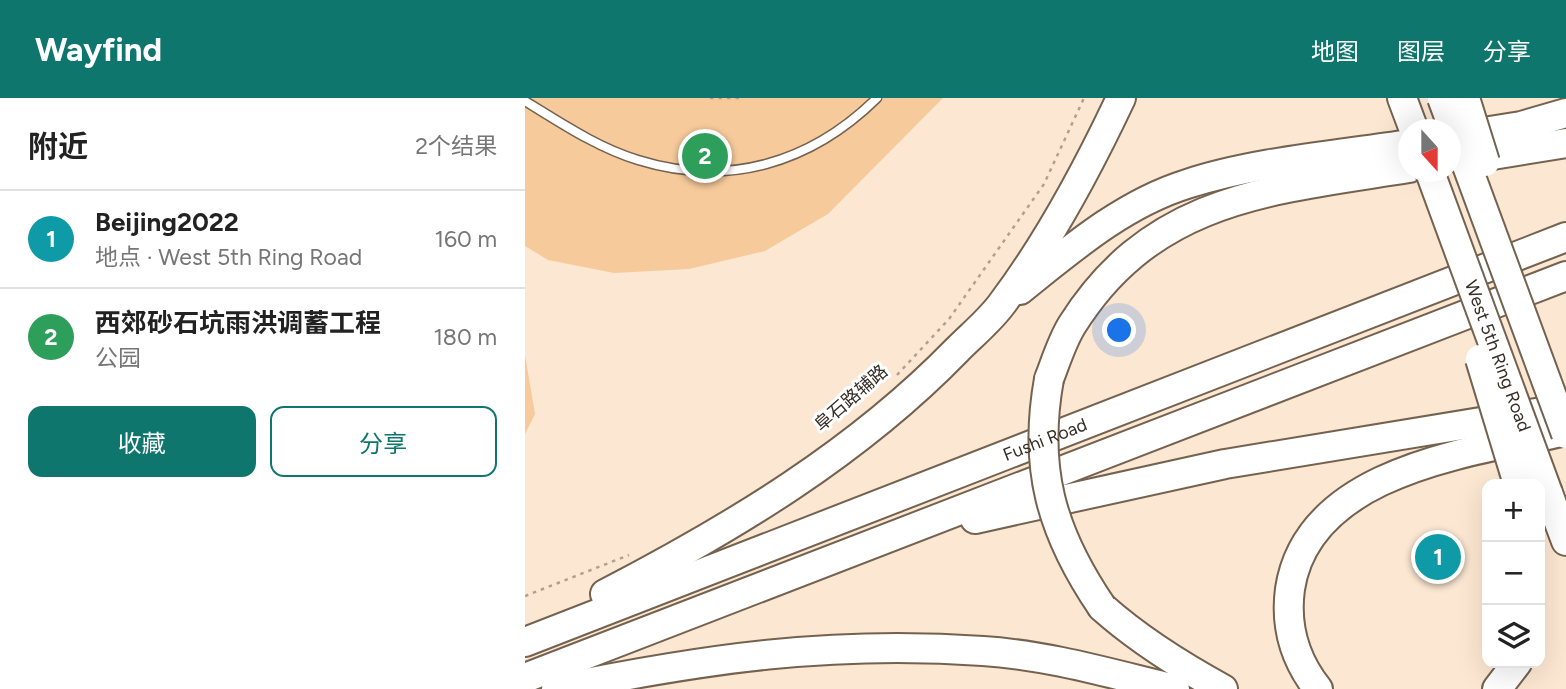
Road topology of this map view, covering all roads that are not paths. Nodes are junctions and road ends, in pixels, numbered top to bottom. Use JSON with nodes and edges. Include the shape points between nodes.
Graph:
{"nodes":[{"id":1,"x":877,"y":98,"type":"edge"},
{"id":2,"x":1121,"y":98,"type":"edge"},
{"id":3,"x":1402,"y":98,"type":"edge"},
{"id":4,"x":1442,"y":98,"type":"edge"},
{"id":5,"x":1465,"y":98,"type":"edge"},
{"id":6,"x":525,"y":101,"type":"edge"},
{"id":7,"x":1566,"y":113,"type":"edge"},
{"id":8,"x":1409,"y":119,"type":"edge"},
{"id":9,"x":1461,"y":135,"type":"edge"},
{"id":10,"x":1566,"y":143,"type":"edge"},
{"id":11,"x":1398,"y":146,"type":"edge"},
{"id":12,"x":1461,"y":160,"type":"edge"},
{"id":13,"x":1398,"y":170,"type":"edge"},
{"id":14,"x":1427,"y":182,"type":"edge"},
{"id":15,"x":1434,"y":182,"type":"edge"},
{"id":16,"x":1566,"y":237,"type":"edge"},
{"id":17,"x":1566,"y":276,"type":"edge"},
{"id":18,"x":1001,"y":305,"type":"junction"},
{"id":19,"x":1566,"y":408,"type":"edge"},
{"id":20,"x":1566,"y":426,"type":"edge"},
{"id":21,"x":1566,"y":433,"type":"edge"},
{"id":22,"x":1516,"y":479,"type":"edge"},
{"id":23,"x":890,"y":537,"type":"junction"},
{"id":24,"x":1566,"y":541,"type":"edge"},
{"id":25,"x":525,"y":636,"type":"edge"},
{"id":26,"x":525,"y":642,"type":"edge"},
{"id":27,"x":1513,"y":668,"type":"edge"},
{"id":28,"x":525,"y":678,"type":"edge"},
{"id":29,"x":557,"y":689,"type":"edge"},
{"id":30,"x":1175,"y":689,"type":"edge"},
{"id":31,"x":1223,"y":689,"type":"edge"},
{"id":32,"x":1318,"y":689,"type":"edge"},
{"id":33,"x":1497,"y":689,"type":"edge"}],
"edges":[{"from":1,"to":6,"type":"lane","via":[[825,142],[791,157],[757,167],[708,172],[636,160],[590,140]]},
{"from":2,"to":18,"type":"highway","via":[[1097,149]]},
{"from":3,"to":8,"type":"highway"},
{"from":4,"to":21,"type":"highway","name":"West 5th Ring Road","bridge":true},
{"from":5,"to":20,"type":"highway","bridge":true},
{"from":7,"to":9,"type":"highway"},
{"from":10,"to":12,"type":"highway"},
{"from":11,"to":18,"type":"highway","via":[[1186,184],[1136,206],[1083,240]]},
{"from":13,"to":31,"type":"highway","bridge":true,"via":[[1237,200],[1150,240],[1119,264],[1095,292],[1071,327],[1049,379],[1042,449],[1048,494],[1075,568],[1102,607],[1131,633]]},
{"from":14,"to":22,"type":"highway","bridge":true},
{"from":15,"to":24,"type":"highway","name":"West 5th Ring Road","bridge":true},
{"from":16,"to":26,"type":"highway","name":"Fushi Road"},
{"from":17,"to":23,"type":"highway","name":"Fushi Road"},
{"from":18,"to":25,"type":"highway","via":[[932,376],[867,432],[791,486],[684,553]]},
{"from":19,"to":23,"type":"highway","via":[[1226,464]]},
{"from":21,"to":32,"type":"highway","via":[[1394,474],[1332,514],[1307,545],[1292,578],[1287,610],[1293,643]]},
{"from":23,"to":28,"type":"highway","name":"Fushi Road"},
{"from":27,"to":33,"type":"highway"},
{"from":29,"to":30,"type":"highway","via":[[703,661],[866,648],[985,651],[1075,664]]}]}
